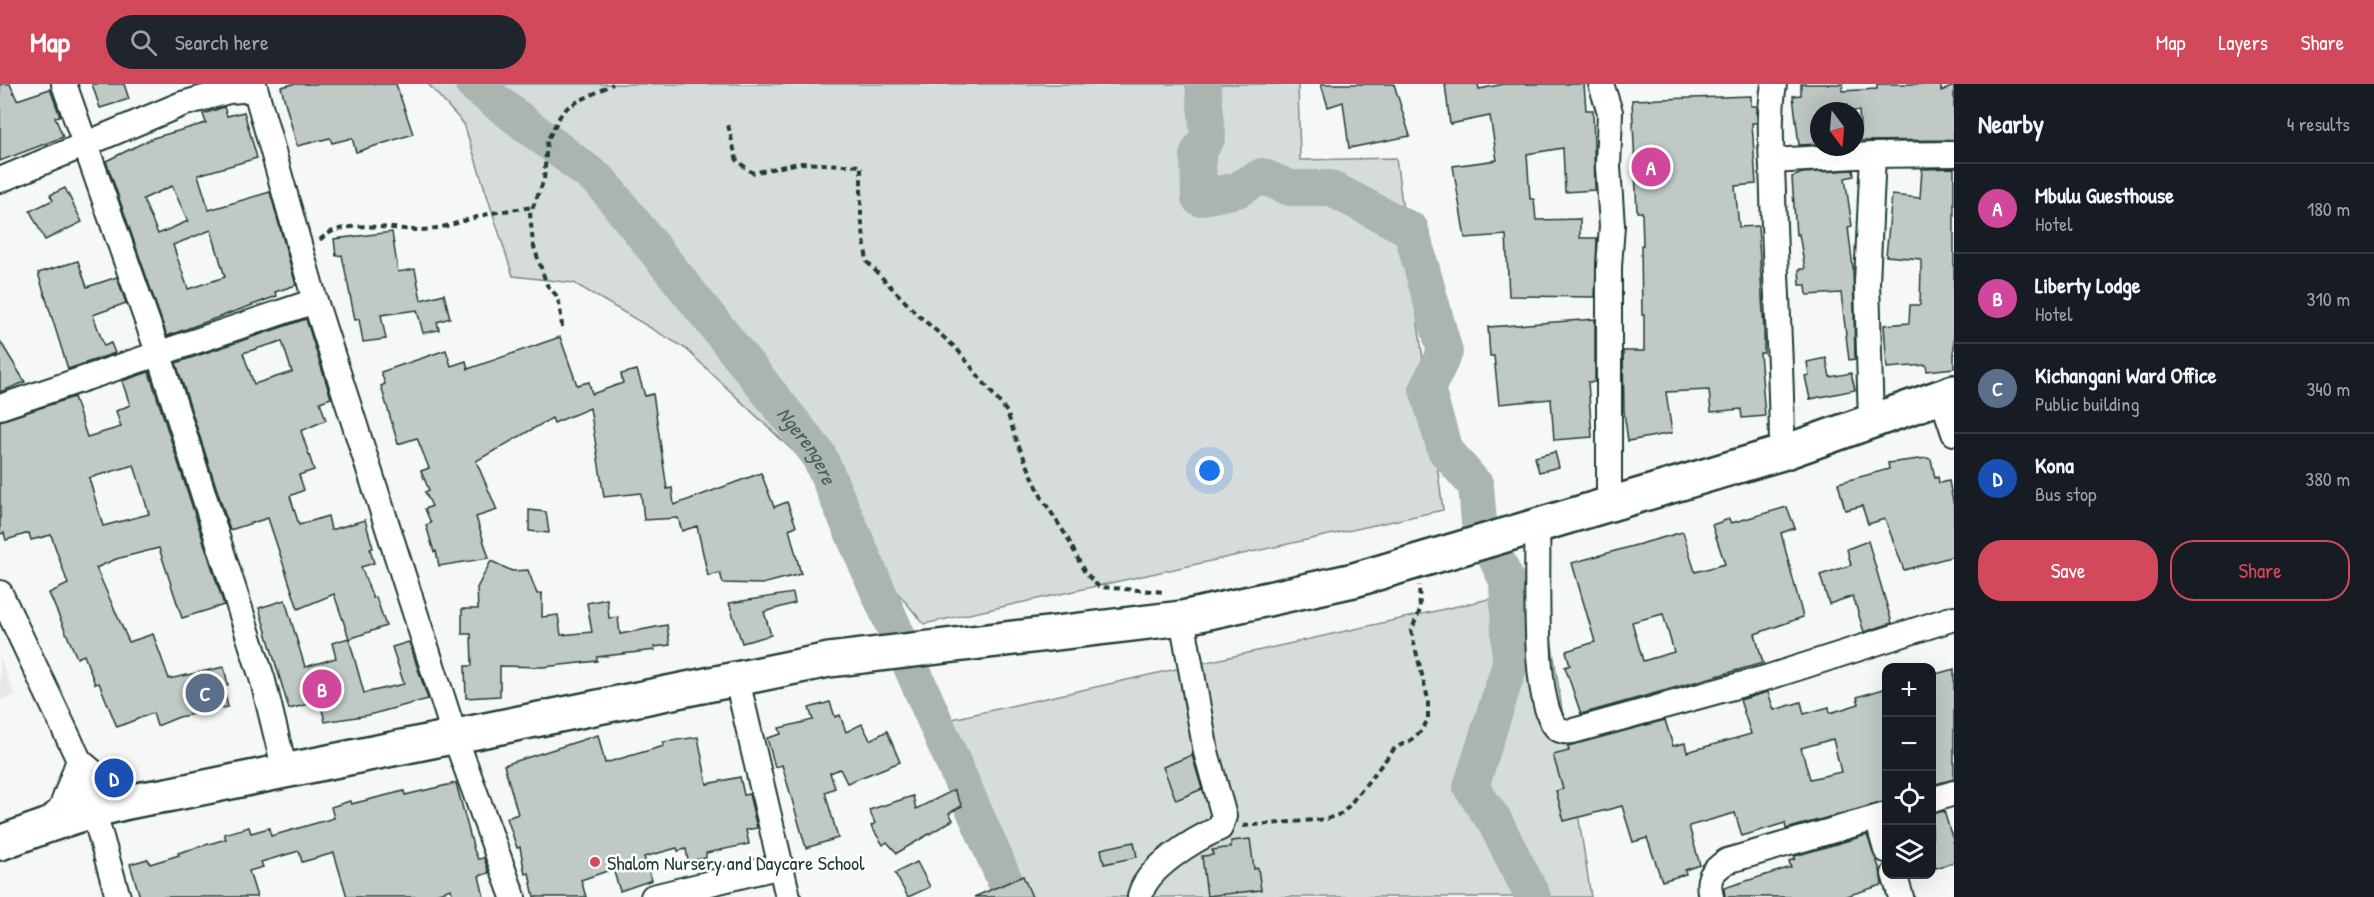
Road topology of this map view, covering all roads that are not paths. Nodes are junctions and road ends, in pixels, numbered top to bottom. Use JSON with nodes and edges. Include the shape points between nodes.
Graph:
{"nodes":[{"id":1,"x":64,"y":84,"type":"edge"},
{"id":2,"x":1601,"y":84,"type":"edge"},
{"id":3,"x":1774,"y":84,"type":"edge"},
{"id":4,"x":255,"y":86,"type":"edge"},
{"id":5,"x":85,"y":143,"type":"junction"},
{"id":6,"x":1873,"y":154,"type":"junction"},
{"id":7,"x":1954,"y":154,"type":"edge"},
{"id":8,"x":1772,"y":161,"type":"junction"},
{"id":9,"x":0,"y":180,"type":"edge"},
{"id":10,"x":315,"y":301,"type":"junction"},
{"id":11,"x":158,"y":352,"type":"junction"},
{"id":12,"x":1948,"y":394,"type":"edge"},
{"id":13,"x":0,"y":407,"type":"edge"},
{"id":14,"x":1871,"y":423,"type":"junction"},
{"id":15,"x":1954,"y":433,"type":"edge"},
{"id":16,"x":1782,"y":453,"type":"junction"},
{"id":17,"x":1609,"y":507,"type":"junction"},
{"id":18,"x":1551,"y":522,"type":"junction"},
{"id":19,"x":0,"y":593,"type":"edge"},
{"id":20,"x":1176,"y":605,"type":"junction"},
{"id":21,"x":1954,"y":618,"type":"edge"},
{"id":22,"x":737,"y":680,"type":"junction"},
{"id":23,"x":455,"y":737,"type":"junction"},
{"id":24,"x":79,"y":760,"type":"junction"},
{"id":25,"x":285,"y":771,"type":"junction"},
{"id":26,"x":1954,"y":793,"type":"edge"},
{"id":27,"x":1936,"y":799,"type":"edge"},
{"id":28,"x":133,"y":800,"type":"junction"},
{"id":29,"x":93,"y":810,"type":"junction"},
{"id":30,"x":1882,"y":816,"type":"edge"},
{"id":31,"x":42,"y":827,"type":"junction"},
{"id":32,"x":0,"y":843,"type":"edge"},
{"id":33,"x":781,"y":866,"type":"junction"},
{"id":34,"x":1896,"y":879,"type":"edge"},
{"id":35,"x":118,"y":897,"type":"edge"},
{"id":36,"x":513,"y":897,"type":"edge"},
{"id":37,"x":653,"y":897,"type":"edge"},
{"id":38,"x":788,"y":897,"type":"edge"},
{"id":39,"x":1140,"y":897,"type":"edge"},
{"id":40,"x":1711,"y":897,"type":"edge"},
{"id":41,"x":1901,"y":897,"type":"edge"}],
"edges":[{"from":1,"to":5,"type":"street"},
{"from":2,"to":17,"type":"street","via":[[1610,112]]},
{"from":3,"to":8,"type":"street"},
{"from":4,"to":5,"type":"street","via":[[182,104]]},
{"from":4,"to":10,"type":"street"},
{"from":5,"to":9,"type":"street"},
{"from":5,"to":11,"type":"street"},
{"from":6,"to":7,"type":"street"},
{"from":6,"to":8,"type":"street"},
{"from":6,"to":14,"type":"street","via":[[1867,282]]},
{"from":8,"to":16,"type":"street"},
{"from":10,"to":11,"type":"street"},
{"from":10,"to":23,"type":"street"},
{"from":11,"to":13,"type":"street"},
{"from":11,"to":25,"type":"street","via":[[263,681]]},
{"from":12,"to":14,"type":"street"},
{"from":12,"to":15,"type":"street"},
{"from":14,"to":16,"type":"street"},
{"from":16,"to":17,"type":"street"},
{"from":17,"to":18,"type":"street"},
{"from":18,"to":20,"type":"street","via":[[1427,560]]},
{"from":18,"to":21,"type":"street","via":[[1539,657],[1551,717],[1558,729],[1564,731],[1769,676]]},
{"from":19,"to":24,"type":"street"},
{"from":20,"to":22,"type":"street","via":[[971,644],[829,660]]},
{"from":20,"to":39,"type":"street","via":[[1206,752],[1224,816],[1220,828],[1196,838],[1154,871],[1142,886]]},
{"from":22,"to":23,"type":"street"},
{"from":22,"to":33,"type":"street"},
{"from":23,"to":25,"type":"street"},
{"from":23,"to":36,"type":"street"},
{"from":24,"to":28,"type":"street","via":[[116,792]]},
{"from":24,"to":29,"type":"street"},
{"from":24,"to":31,"type":"street","via":[[61,809]]},
{"from":25,"to":28,"type":"street"},
{"from":26,"to":27,"type":"street"},
{"from":28,"to":29,"type":"street"},
{"from":29,"to":31,"type":"street"},
{"from":29,"to":35,"type":"street"},
{"from":30,"to":40,"type":"street","via":[[1727,861],[1712,871],[1708,882]]},
{"from":31,"to":32,"type":"street"},
{"from":33,"to":37,"type":"street"},
{"from":33,"to":38,"type":"street"},
{"from":34,"to":41,"type":"street"}]}
